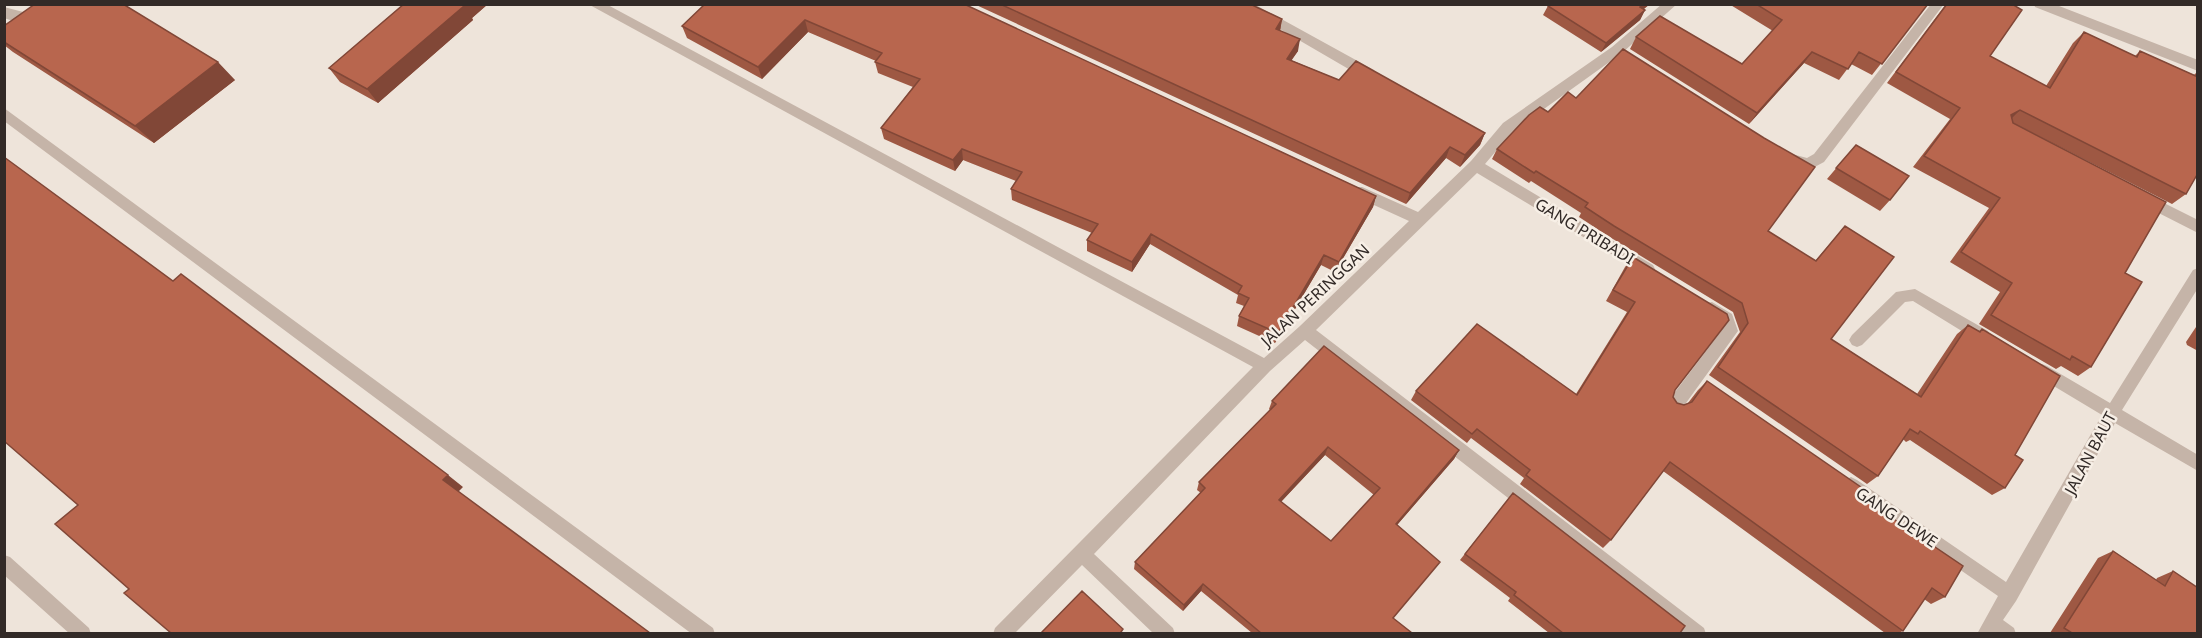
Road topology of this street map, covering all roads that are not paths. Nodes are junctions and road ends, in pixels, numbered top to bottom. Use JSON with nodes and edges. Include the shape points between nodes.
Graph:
{"nodes":[{"id":1,"x":61,"y":4,"type":"edge"},
{"id":2,"x":594,"y":4,"type":"edge"},
{"id":3,"x":1243,"y":4,"type":"edge"},
{"id":4,"x":1671,"y":4,"type":"edge"},
{"id":5,"x":1938,"y":4,"type":"edge"},
{"id":6,"x":2040,"y":4,"type":"edge"},
{"id":7,"x":4,"y":12,"type":"edge"},
{"id":8,"x":2198,"y":66,"type":"edge"},
{"id":9,"x":1378,"y":80,"type":"edge"},
{"id":10,"x":4,"y":113,"type":"edge"},
{"id":11,"x":1780,"y":153,"type":"edge"},
{"id":12,"x":1476,"y":165,"type":"junction"},
{"id":13,"x":1345,"y":185,"type":"edge"},
{"id":14,"x":2134,"y":194,"type":"edge"},
{"id":15,"x":1420,"y":220,"type":"junction"},
{"id":16,"x":2198,"y":227,"type":"edge"},
{"id":17,"x":2198,"y":274,"type":"edge"},
{"id":18,"x":1659,"y":276,"type":"edge"},
{"id":19,"x":1700,"y":301,"type":"edge"},
{"id":20,"x":1305,"y":331,"type":"junction"},
{"id":21,"x":1857,"y":340,"type":"dead end"},
{"id":22,"x":1994,"y":342,"type":"edge"},
{"id":23,"x":1265,"y":366,"type":"junction"},
{"id":24,"x":2033,"y":366,"type":"edge"},
{"id":25,"x":1675,"y":405,"type":"edge"},
{"id":26,"x":2112,"y":413,"type":"junction"},
{"id":27,"x":2198,"y":464,"type":"edge"},
{"id":28,"x":1835,"y":475,"type":"edge"},
{"id":29,"x":1082,"y":554,"type":"junction"},
{"id":30,"x":4,"y":563,"type":"edge"},
{"id":31,"x":2010,"y":595,"type":"junction"},
{"id":32,"x":1989,"y":628,"type":"edge"},
{"id":33,"x":82,"y":633,"type":"edge"},
{"id":34,"x":707,"y":633,"type":"edge"},
{"id":35,"x":1001,"y":633,"type":"edge"},
{"id":36,"x":1167,"y":633,"type":"edge"},
{"id":37,"x":1698,"y":633,"type":"edge"},
{"id":38,"x":2008,"y":633,"type":"edge"}],
"edges":[{"from":1,"to":7,"type":"street","via":[[40,16],[15,18]]},
{"from":2,"to":23,"type":"street"},
{"from":3,"to":9,"type":"street"},
{"from":4,"to":12,"type":"street","name":"JALAN PERINGGAN","via":[[1622,53],[1488,140]]},
{"from":5,"to":11,"type":"street","via":[[1819,158],[1804,164]]},
{"from":6,"to":8,"type":"street"},
{"from":10,"to":34,"type":"street"},
{"from":12,"to":15,"type":"street","name":"JALAN PERINGGAN"},
{"from":12,"to":18,"type":"street","name":"GANG PRIBADI"},
{"from":13,"to":15,"type":"street"},
{"from":14,"to":16,"type":"street"},
{"from":15,"to":20,"type":"street","name":"JALAN PERINGGAN"},
{"from":17,"to":26,"type":"street","name":"JALAN BAUT"},
{"from":19,"to":25,"type":"street","via":[[1727,319],[1730,330],[1701,382]]},
{"from":20,"to":23,"type":"street","name":"JALAN PERINGGAN"},
{"from":20,"to":37,"type":"street"},
{"from":21,"to":22,"type":"street","via":[[1905,294],[1915,295]]},
{"from":23,"to":29,"type":"street","name":"JALAN PERINGGAN"},
{"from":24,"to":26,"type":"street"},
{"from":26,"to":27,"type":"street"},
{"from":26,"to":31,"type":"street","name":"JALAN BAUT"},
{"from":28,"to":31,"type":"street","name":"GANG DEWE"},
{"from":29,"to":35,"type":"street","name":"JALAN PERINGGAN"},
{"from":29,"to":36,"type":"street"},
{"from":30,"to":33,"type":"street"},
{"from":31,"to":32,"type":"street","name":"JALAN BAUT"},
{"from":32,"to":38,"type":"street"}]}
